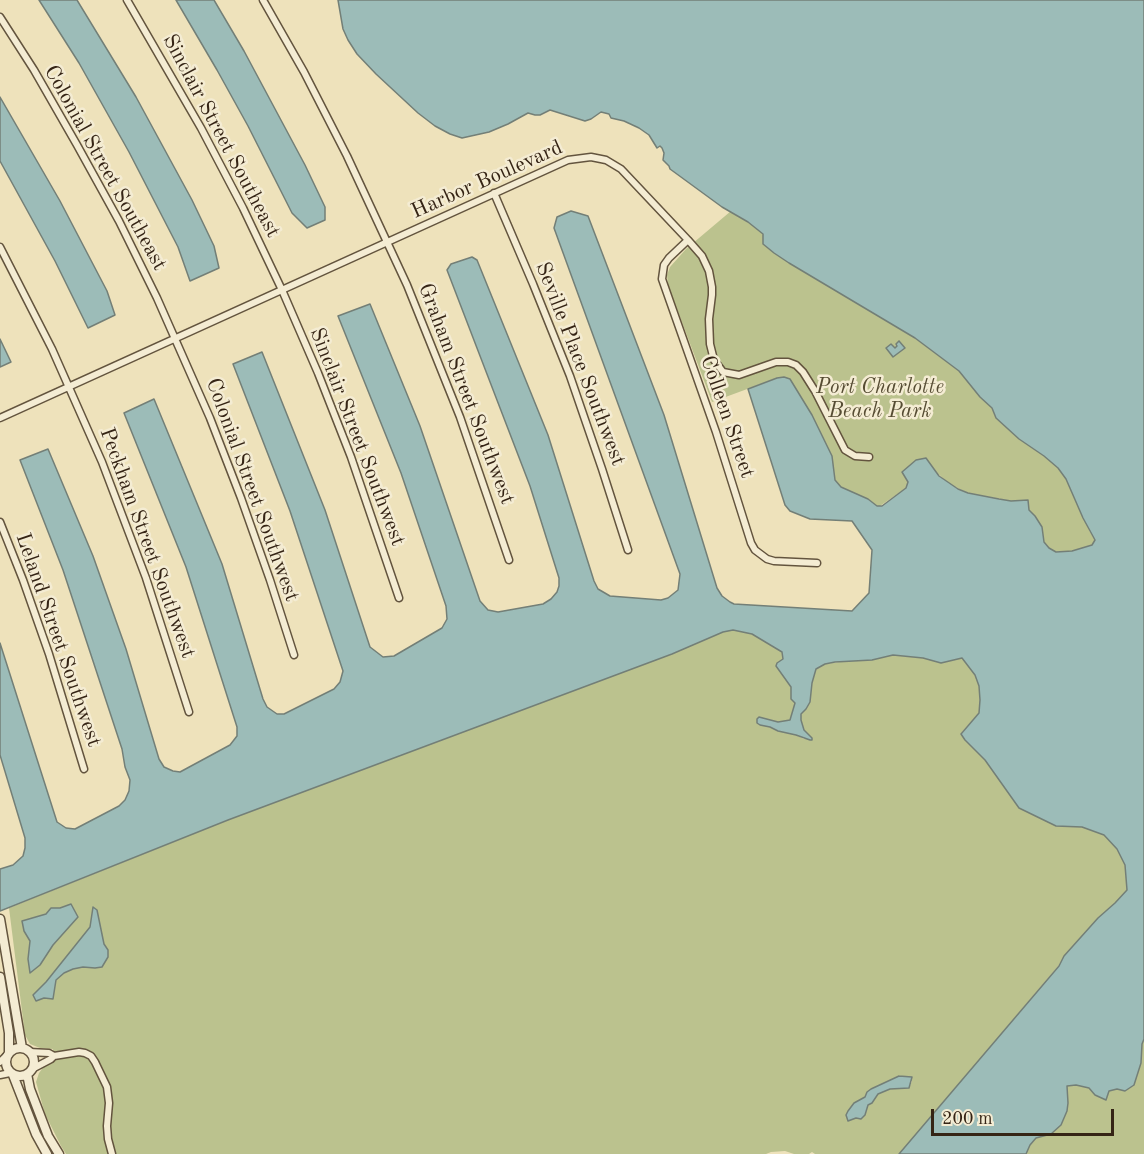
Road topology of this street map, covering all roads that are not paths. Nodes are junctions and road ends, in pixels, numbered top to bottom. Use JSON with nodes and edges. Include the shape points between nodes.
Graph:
{"nodes":[{"id":1,"x":127,"y":0,"type":"edge"},
{"id":2,"x":263,"y":0,"type":"edge"},
{"id":3,"x":0,"y":17,"type":"edge"},
{"id":4,"x":494,"y":194,"type":"junction"},
{"id":5,"x":688,"y":240,"type":"junction"},
{"id":6,"x":388,"y":242,"type":"junction"},
{"id":7,"x":0,"y":247,"type":"edge"},
{"id":8,"x":282,"y":290,"type":"junction"},
{"id":9,"x":175,"y":338,"type":"junction"},
{"id":10,"x":69,"y":387,"type":"junction"},
{"id":11,"x":0,"y":418,"type":"edge"},
{"id":12,"x":869,"y":457,"type":"dead end"},
{"id":13,"x":0,"y":522,"type":"edge"},
{"id":14,"x":628,"y":550,"type":"dead end"},
{"id":15,"x":509,"y":560,"type":"dead end"},
{"id":16,"x":817,"y":563,"type":"dead end"},
{"id":17,"x":399,"y":598,"type":"dead end"},
{"id":18,"x":294,"y":655,"type":"dead end"},
{"id":19,"x":189,"y":712,"type":"dead end"},
{"id":20,"x":84,"y":769,"type":"dead end"},
{"id":21,"x":0,"y":919,"type":"edge"},
{"id":22,"x":0,"y":977,"type":"edge"},
{"id":23,"x":25,"y":1050,"type":"junction"},
{"id":24,"x":54,"y":1056,"type":"junction"},
{"id":25,"x":5,"y":1057,"type":"edge"},
{"id":26,"x":30,"y":1072,"type":"junction"},
{"id":27,"x":12,"y":1074,"type":"junction"},
{"id":28,"x":0,"y":1075,"type":"edge"},
{"id":29,"x":47,"y":1154,"type":"edge"},
{"id":30,"x":59,"y":1154,"type":"edge"},
{"id":31,"x":112,"y":1154,"type":"edge"}],
"edges":[{"from":1,"to":8,"type":"street","name":"Sinclair Street Southeast","via":[[206,138]]},
{"from":2,"to":6,"type":"street","name":"Graham Street Southwest","via":[[326,114]]},
{"from":3,"to":9,"type":"street","name":"Colonial Street Southeast","via":[[98,183]]},
{"from":4,"to":5,"type":"street","name":"Harbor Boulevard","via":[[568,160],[598,158],[627,174]]},
{"from":4,"to":6,"type":"street","name":"Harbor Boulevard"},
{"from":4,"to":14,"type":"street","name":"Seville Place Southwest","via":[[570,376]]},
{"from":5,"to":12,"type":"street","name":"Harbor Boulevard","via":[[702,256],[711,279],[709,336],[714,360],[723,372],[739,375],[776,362],[796,365],[815,391],[845,450]]},
{"from":5,"to":16,"type":"street","name":"Colleen Street","via":[[669,258],[662,279],[751,543],[767,559]]},
{"from":6,"to":8,"type":"street","name":"Harbor Boulevard"},
{"from":6,"to":15,"type":"street","name":"Graham Street Southwest","via":[[443,372]]},
{"from":7,"to":10,"type":"street","name":"Peckham Street Southwest"},
{"from":8,"to":9,"type":"street","name":"Harbor Boulevard"},
{"from":8,"to":17,"type":"street","name":"Sinclair Street Southwest","via":[[347,447]]},
{"from":9,"to":10,"type":"street","name":"Harbor Boulevard"},
{"from":9,"to":18,"type":"street","name":"Colonial Street Southwest","via":[[241,498]]},
{"from":10,"to":11,"type":"street","name":"Harbor Boulevard"},
{"from":10,"to":19,"type":"street","name":"Peckham Street Southwest","via":[[135,549]]},
{"from":13,"to":20,"type":"street","name":"Leland Street Southwest","via":[[45,644]]},
{"from":21,"to":23,"type":"street"},
{"from":22,"to":25,"type":"street","via":[[9,1033]]},
{"from":23,"to":24,"type":"street"},
{"from":23,"to":25,"type":"street","via":[[15,1049]]},
{"from":23,"to":26,"type":"street","via":[[33,1058]]},
{"from":24,"to":26,"type":"street"},
{"from":24,"to":31,"type":"street","via":[[79,1052],[95,1062],[107,1087]]},
{"from":25,"to":27,"type":"street"},
{"from":26,"to":27,"type":"street","via":[[20,1077]]},
{"from":26,"to":30,"type":"street","via":[[30,1089]]},
{"from":27,"to":28,"type":"street"},
{"from":27,"to":29,"type":"street"}]}
